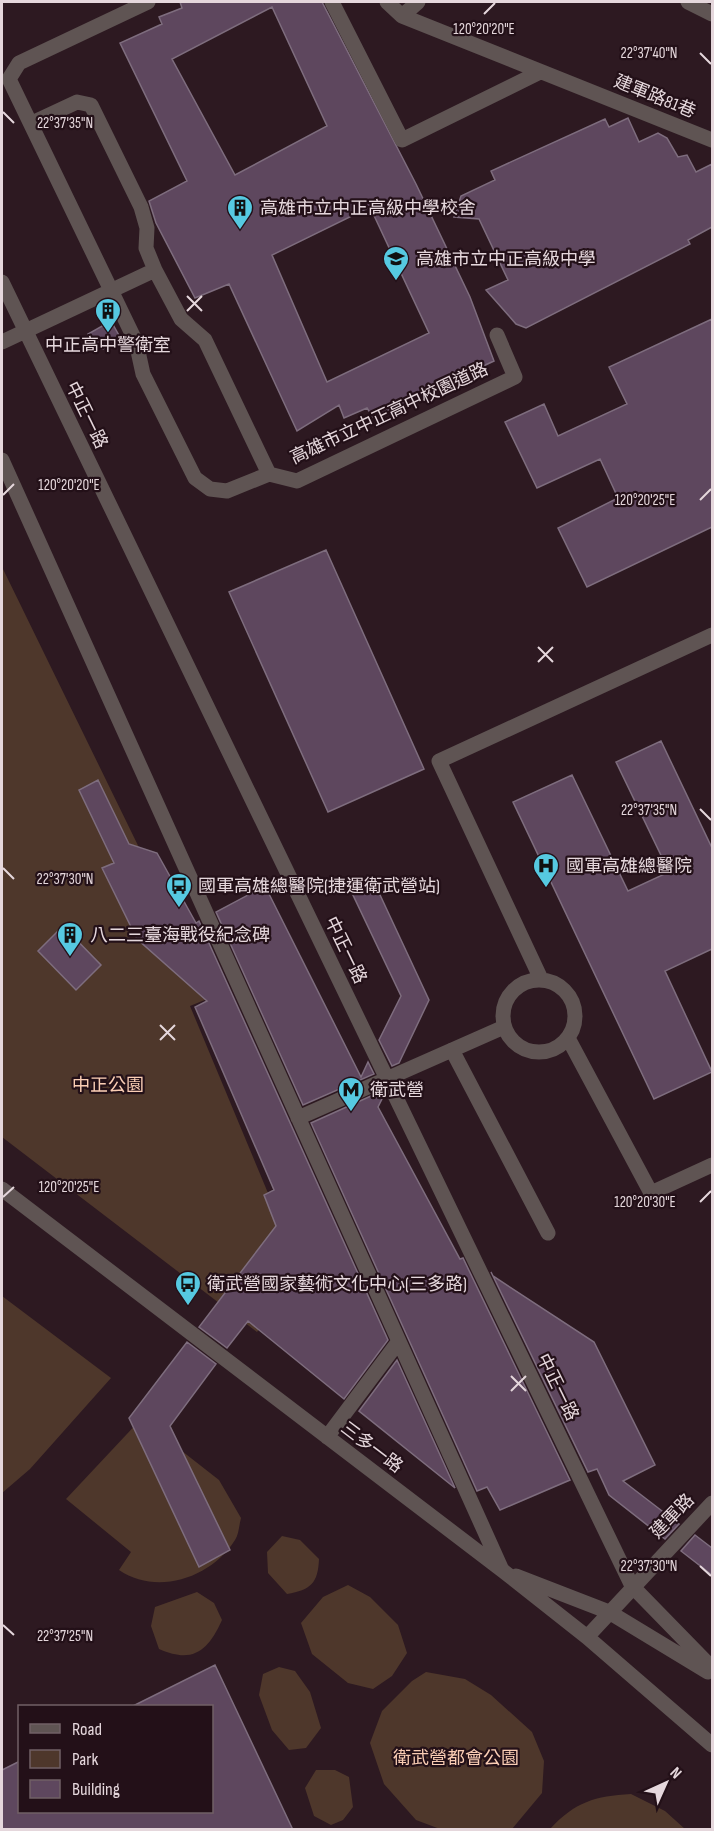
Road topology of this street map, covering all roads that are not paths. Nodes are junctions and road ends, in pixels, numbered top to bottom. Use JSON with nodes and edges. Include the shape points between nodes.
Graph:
{"nodes":[{"id":1,"x":148,"y":2,"type":"edge"},
{"id":2,"x":332,"y":2,"type":"edge"},
{"id":3,"x":387,"y":2,"type":"edge"},
{"id":4,"x":418,"y":2,"type":"edge"},
{"id":5,"x":688,"y":2,"type":"edge"},
{"id":6,"x":712,"y":14,"type":"edge"},
{"id":7,"x":402,"y":16,"type":"junction"},
{"id":8,"x":540,"y":72,"type":"junction"},
{"id":9,"x":32,"y":123,"type":"junction"},
{"id":10,"x":712,"y":140,"type":"edge"},
{"id":11,"x":155,"y":270,"type":"junction"},
{"id":12,"x":2,"y":282,"type":"edge"},
{"id":13,"x":110,"y":291,"type":"junction"},
{"id":14,"x":25,"y":331,"type":"junction"},
{"id":15,"x":497,"y":335,"type":"dead end"},
{"id":16,"x":2,"y":342,"type":"edge"},
{"id":17,"x":2,"y":460,"type":"edge"},
{"id":18,"x":269,"y":474,"type":"junction"},
{"id":19,"x":712,"y":635,"type":"edge"},
{"id":20,"x":541,"y":979,"type":"junction"},
{"id":21,"x":504,"y":1027,"type":"junction"},
{"id":22,"x":568,"y":1038,"type":"junction"},
{"id":23,"x":452,"y":1050,"type":"junction"},
{"id":24,"x":387,"y":1079,"type":"junction"},
{"id":25,"x":298,"y":1118,"type":"junction"},
{"id":26,"x":712,"y":1165,"type":"edge"},
{"id":27,"x":2,"y":1189,"type":"edge"},
{"id":28,"x":549,"y":1233,"type":"dead end"},
{"id":29,"x":399,"y":1341,"type":"junction"},
{"id":30,"x":327,"y":1437,"type":"junction"},
{"id":31,"x":712,"y":1503,"type":"edge"},
{"id":32,"x":502,"y":1570,"type":"junction"},
{"id":33,"x":632,"y":1586,"type":"junction"},
{"id":34,"x":609,"y":1612,"type":"junction"},
{"id":35,"x":587,"y":1637,"type":"junction"},
{"id":36,"x":712,"y":1668,"type":"edge"},
{"id":37,"x":712,"y":1675,"type":"edge"},
{"id":38,"x":712,"y":1744,"type":"edge"}],
"edges":[{"from":1,"to":9,"type":"street","name":"高雄市立中正高中校園道路","via":[[19,63],[9,79]]},
{"from":2,"to":8,"type":"street","via":[[402,140]]},
{"from":3,"to":7,"type":"street","name":"建軍路81巷"},
{"from":4,"to":7,"type":"street"},
{"from":5,"to":6,"type":"street"},
{"from":7,"to":8,"type":"street","name":"建軍路81巷"},
{"from":8,"to":10,"type":"street","name":"建軍路81巷"},
{"from":9,"to":11,"type":"street","name":"高雄市立中正高中校園道路","via":[[77,102],[91,105],[141,207],[147,228],[146,248]]},
{"from":9,"to":13,"type":"street","name":"高雄市立中正高中校園道路"},
{"from":11,"to":13,"type":"street"},
{"from":11,"to":18,"type":"street","name":"高雄市立中正高中校園道路","via":[[181,319],[205,340]]},
{"from":12,"to":14,"type":"street","name":"中正一路"},
{"from":13,"to":14,"type":"street"},
{"from":13,"to":18,"type":"street","name":"高雄市立中正高中校園道路","via":[[136,342],[143,374],[195,478],[210,489],[227,490]]},
{"from":14,"to":16,"type":"street"},
{"from":14,"to":24,"type":"street","name":"中正一路"},
{"from":15,"to":18,"type":"street","name":"高雄市立中正高中校園道路","via":[[515,377],[297,481]]},
{"from":17,"to":25,"type":"street"},
{"from":19,"to":20,"type":"street","via":[[439,761]]},
{"from":20,"to":21,"type":"street","via":[[529,981],[510,994],[502,1016]]},
{"from":20,"to":22,"type":"street","via":[[570,996],[576,1017]]},
{"from":21,"to":22,"type":"street","via":[[509,1037],[528,1050],[549,1051]]},
{"from":21,"to":23,"type":"street"},
{"from":22,"to":26,"type":"street","via":[[651,1193]]},
{"from":23,"to":24,"type":"street"},
{"from":23,"to":28,"type":"street"},
{"from":24,"to":25,"type":"street"},
{"from":24,"to":33,"type":"street","name":"中正一路"},
{"from":25,"to":29,"type":"street"},
{"from":27,"to":30,"type":"street","name":"三多一路"},
{"from":29,"to":30,"type":"street"},
{"from":29,"to":32,"type":"street"},
{"from":30,"to":32,"type":"street","name":"三多一路"},
{"from":31,"to":33,"type":"street","name":"建軍路"},
{"from":32,"to":34,"type":"street"},
{"from":32,"to":35,"type":"street","name":"三多一路"},
{"from":33,"to":34,"type":"street","name":"建軍路"},
{"from":33,"to":36,"type":"street"},
{"from":34,"to":35,"type":"street","name":"建軍路"},
{"from":34,"to":37,"type":"street"},
{"from":35,"to":38,"type":"street","name":"三多一路"}]}
